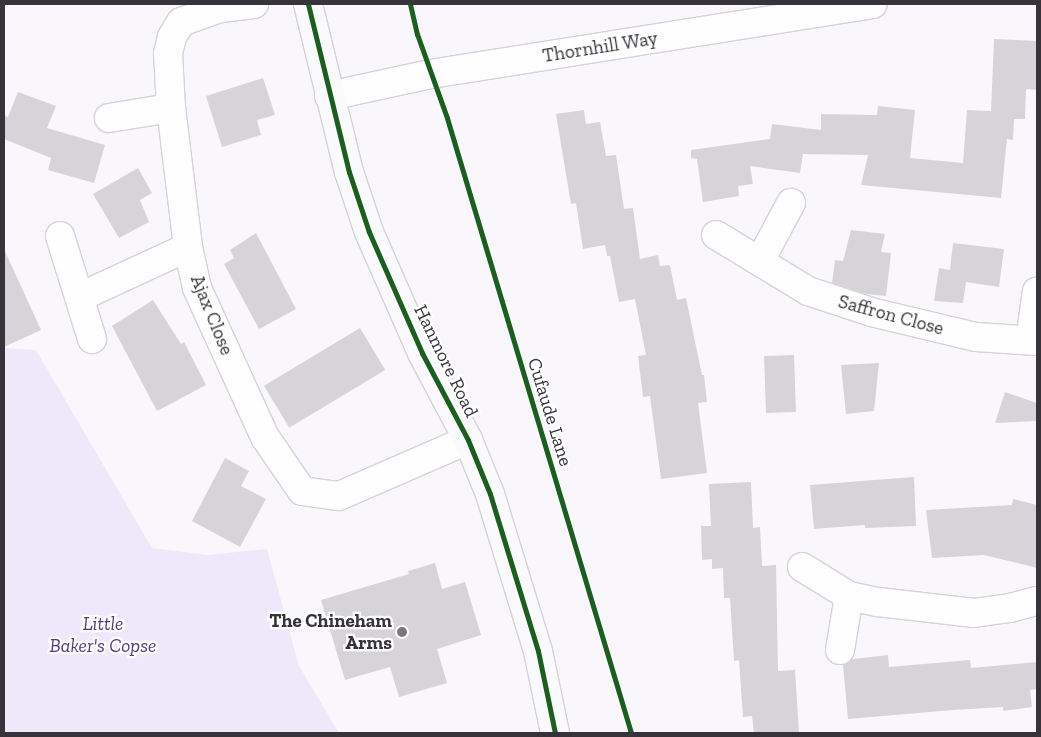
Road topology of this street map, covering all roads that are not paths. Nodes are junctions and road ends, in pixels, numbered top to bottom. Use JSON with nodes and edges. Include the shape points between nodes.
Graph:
{"nodes":[{"id":1,"x":254,"y":4,"type":"edge"},
{"id":2,"x":308,"y":4,"type":"edge"},
{"id":3,"x":872,"y":4,"type":"edge"},
{"id":4,"x":329,"y":96,"type":"junction"},
{"id":5,"x":171,"y":108,"type":"junction"},
{"id":6,"x":109,"y":118,"type":"dead end"},
{"id":7,"x":791,"y":203,"type":"dead end"},
{"id":8,"x":716,"y":235,"type":"dead end"},
{"id":9,"x":60,"y":236,"type":"dead end"},
{"id":10,"x":188,"y":247,"type":"junction"},
{"id":11,"x":760,"y":261,"type":"junction"},
{"id":12,"x":1037,"y":291,"type":"edge"},
{"id":13,"x":80,"y":297,"type":"junction"},
{"id":14,"x":92,"y":340,"type":"dead end"},
{"id":15,"x":1034,"y":340,"type":"edge"},
{"id":16,"x":468,"y":440,"type":"junction"},
{"id":17,"x":802,"y":567,"type":"dead end"},
{"id":18,"x":849,"y":596,"type":"junction"},
{"id":19,"x":1037,"y":601,"type":"edge"},
{"id":20,"x":840,"y":650,"type":"dead end"},
{"id":21,"x":554,"y":733,"type":"edge"}],
"edges":[{"from":1,"to":5,"type":"street","name":"Ajax Close","via":[[220,8],[181,22],[168,53]]},
{"from":2,"to":4,"type":"street","name":"Hanmore Road"},
{"from":3,"to":4,"type":"street","name":"Thornhill Way","via":[[431,74]]},
{"from":4,"to":16,"type":"street","name":"Hanmore Road","via":[[369,232],[422,353]]},
{"from":5,"to":6,"type":"street"},
{"from":5,"to":10,"type":"street","name":"Ajax Close"},
{"from":7,"to":11,"type":"street"},
{"from":8,"to":11,"type":"street","name":"Saffron Close"},
{"from":9,"to":13,"type":"street"},
{"from":10,"to":13,"type":"street"},
{"from":10,"to":16,"type":"street","name":"Ajax Close","via":[[197,288],[265,437],[302,491],[339,496]]},
{"from":11,"to":15,"type":"street","name":"Saffron Close","via":[[808,291],[871,312],[976,337]]},
{"from":12,"to":15,"type":"street","name":"Saffron Close"},
{"from":13,"to":14,"type":"street"},
{"from":16,"to":21,"type":"street","name":"Hanmore Road","via":[[490,494],[538,651]]},
{"from":17,"to":18,"type":"street"},
{"from":18,"to":19,"type":"street","via":[[974,613]]},
{"from":18,"to":20,"type":"street"}]}
